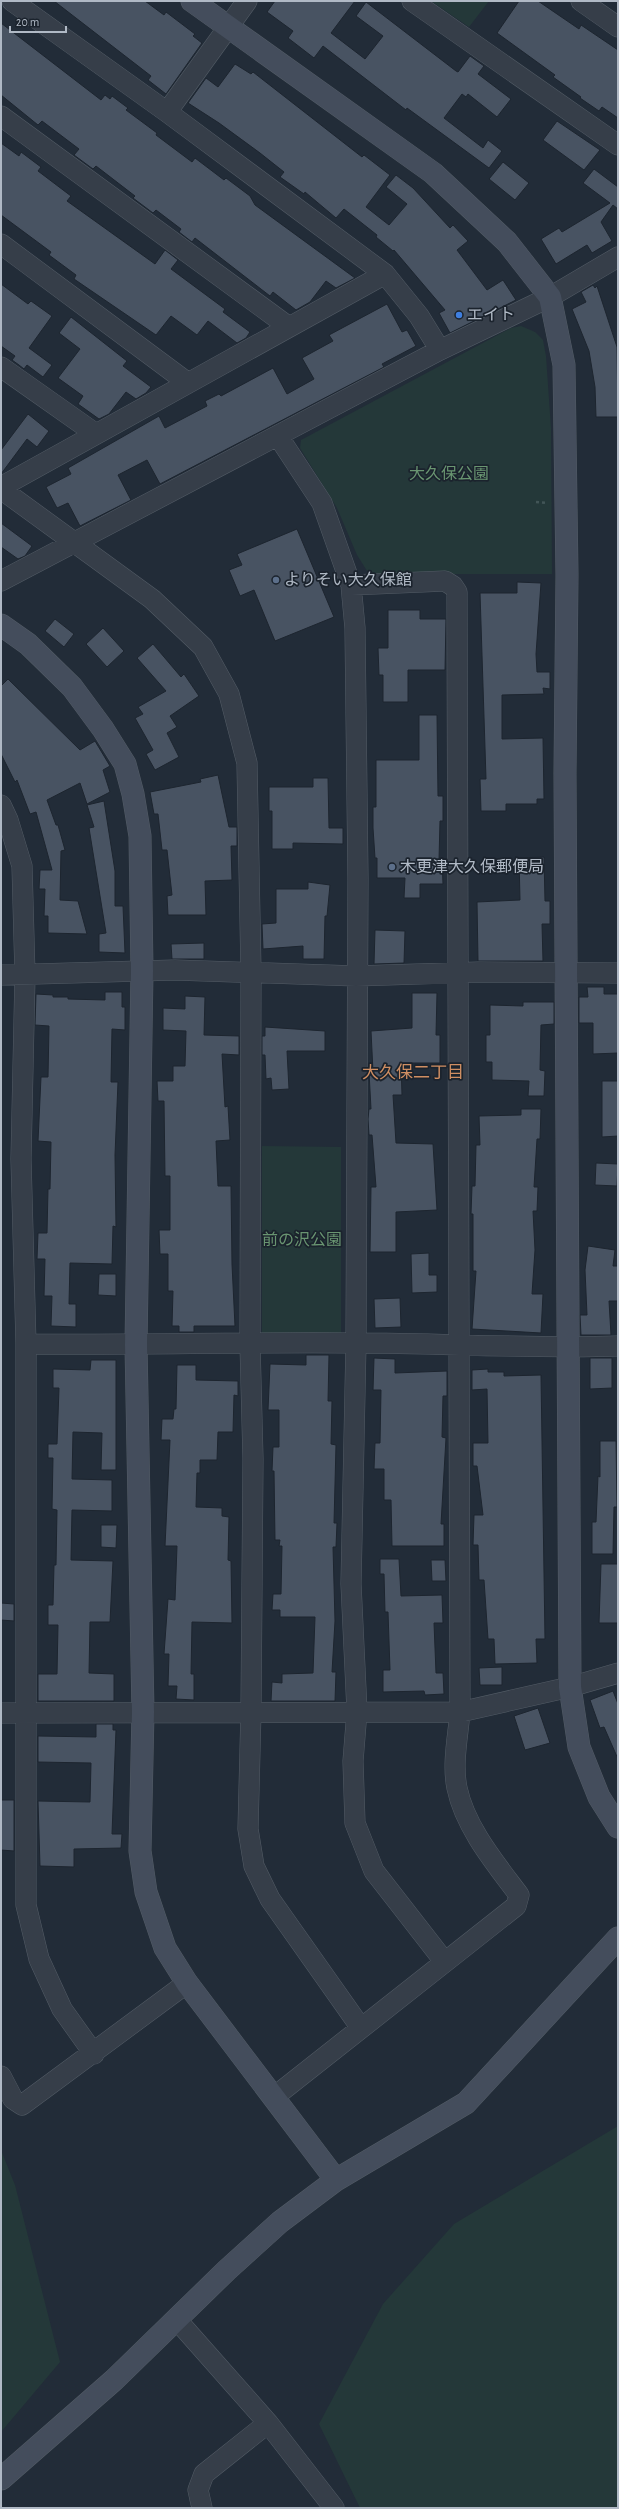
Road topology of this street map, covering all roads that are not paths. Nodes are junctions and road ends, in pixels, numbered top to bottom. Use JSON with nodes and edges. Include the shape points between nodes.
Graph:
{"nodes":[{"id":1,"x":12,"y":1,"type":"edge"},
{"id":2,"x":192,"y":1,"type":"edge"},
{"id":3,"x":247,"y":1,"type":"edge"},
{"id":4,"x":412,"y":1,"type":"edge"},
{"id":5,"x":581,"y":1,"type":"edge"},
{"id":6,"x":229,"y":27,"type":"junction"},
{"id":7,"x":618,"y":27,"type":"edge"},
{"id":8,"x":166,"y":112,"type":"junction"},
{"id":9,"x":1,"y":116,"type":"edge"},
{"id":10,"x":618,"y":145,"type":"edge"},
{"id":11,"x":1,"y":244,"type":"edge"},
{"id":12,"x":618,"y":257,"type":"edge"},
{"id":13,"x":385,"y":274,"type":"junction"},
{"id":14,"x":550,"y":297,"type":"junction"},
{"id":15,"x":289,"y":327,"type":"junction"},
{"id":16,"x":440,"y":350,"type":"junction"},
{"id":17,"x":1,"y":367,"type":"edge"},
{"id":18,"x":188,"y":383,"type":"junction"},
{"id":19,"x":96,"y":434,"type":"junction"},
{"id":20,"x":278,"y":436,"type":"junction"},
{"id":21,"x":1,"y":488,"type":"edge"},
{"id":22,"x":75,"y":542,"type":"junction"},
{"id":23,"x":1,"y":581,"type":"edge"},
{"id":24,"x":351,"y":585,"type":"junction"},
{"id":25,"x":1,"y":625,"type":"edge"},
{"id":26,"x":1,"y":805,"type":"edge"},
{"id":27,"x":7,"y":838,"type":"edge"},
{"id":28,"x":142,"y":971,"type":"junction"},
{"id":29,"x":251,"y":972,"type":"junction"},
{"id":30,"x":458,"y":972,"type":"junction"},
{"id":31,"x":568,"y":972,"type":"junction"},
{"id":32,"x":618,"y":973,"type":"edge"},
{"id":33,"x":1,"y":975,"type":"edge"},
{"id":34,"x":25,"y":975,"type":"junction"},
{"id":35,"x":356,"y":976,"type":"junction"},
{"id":36,"x":356,"y":1343,"type":"junction"},
{"id":37,"x":26,"y":1344,"type":"junction"},
{"id":38,"x":250,"y":1344,"type":"junction"},
{"id":39,"x":136,"y":1345,"type":"junction"},
{"id":40,"x":459,"y":1345,"type":"junction"},
{"id":41,"x":618,"y":1346,"type":"edge"},
{"id":42,"x":568,"y":1348,"type":"junction"},
{"id":43,"x":618,"y":1673,"type":"edge"},
{"id":44,"x":570,"y":1687,"type":"junction"},
{"id":45,"x":252,"y":1711,"type":"junction"},
{"id":46,"x":357,"y":1711,"type":"junction"},
{"id":47,"x":143,"y":1712,"type":"junction"},
{"id":48,"x":460,"y":1712,"type":"junction"},
{"id":49,"x":1,"y":1714,"type":"edge"},
{"id":50,"x":25,"y":1714,"type":"junction"},
{"id":51,"x":618,"y":1827,"type":"edge"},
{"id":52,"x":618,"y":1938,"type":"edge"},
{"id":53,"x":444,"y":1961,"type":"junction"},
{"id":54,"x":187,"y":1983,"type":"junction"},
{"id":55,"x":361,"y":2028,"type":"junction"},
{"id":56,"x":94,"y":2054,"type":"junction"},
{"id":57,"x":1,"y":2076,"type":"edge"},
{"id":58,"x":274,"y":2097,"type":"junction"},
{"id":59,"x":336,"y":2180,"type":"junction"},
{"id":60,"x":177,"y":2320,"type":"junction"},
{"id":61,"x":268,"y":2423,"type":"junction"},
{"id":62,"x":1,"y":2479,"type":"edge"},
{"id":63,"x":202,"y":2508,"type":"edge"},
{"id":64,"x":334,"y":2508,"type":"edge"}],
"edges":[{"from":1,"to":8,"type":"street"},
{"from":2,"to":6,"type":"street"},
{"from":3,"to":6,"type":"street"},
{"from":4,"to":10,"type":"street"},
{"from":5,"to":7,"type":"street"},
{"from":6,"to":8,"type":"street"},
{"from":6,"to":14,"type":"street","via":[[433,173],[507,242]]},
{"from":8,"to":13,"type":"street"},
{"from":9,"to":15,"type":"street"},
{"from":11,"to":18,"type":"street"},
{"from":12,"to":14,"type":"street"},
{"from":13,"to":15,"type":"street"},
{"from":13,"to":16,"type":"street","via":[[419,316]]},
{"from":14,"to":16,"type":"street"},
{"from":14,"to":31,"type":"street","via":[[564,365]]},
{"from":15,"to":18,"type":"street"},
{"from":16,"to":20,"type":"street"},
{"from":17,"to":19,"type":"street"},
{"from":18,"to":19,"type":"street"},
{"from":19,"to":21,"type":"street"},
{"from":20,"to":22,"type":"street"},
{"from":20,"to":24,"type":"street","via":[[322,503]]},
{"from":21,"to":22,"type":"street"},
{"from":22,"to":23,"type":"street"},
{"from":22,"to":29,"type":"street","via":[[152,599],[203,647],[229,694],[247,763]]},
{"from":24,"to":30,"type":"street","via":[[446,581],[457,592]]},
{"from":24,"to":35,"type":"street","via":[[355,628],[358,879]]},
{"from":25,"to":28,"type":"street","via":[[28,644],[72,687],[125,764],[140,836]]},
{"from":26,"to":27,"type":"street"},
{"from":27,"to":34,"type":"street","via":[[22,866]]},
{"from":28,"to":29,"type":"street"},
{"from":28,"to":34,"type":"street"},
{"from":28,"to":39,"type":"street"},
{"from":29,"to":35,"type":"street"},
{"from":29,"to":38,"type":"street"},
{"from":30,"to":31,"type":"street"},
{"from":30,"to":35,"type":"street"},
{"from":30,"to":40,"type":"street"},
{"from":31,"to":32,"type":"street"},
{"from":31,"to":42,"type":"street"},
{"from":33,"to":34,"type":"street"},
{"from":34,"to":37,"type":"street","via":[[21,1159]]},
{"from":35,"to":36,"type":"street"},
{"from":36,"to":38,"type":"street"},
{"from":36,"to":40,"type":"street"},
{"from":36,"to":46,"type":"street","via":[[351,1584]]},
{"from":37,"to":39,"type":"street"},
{"from":37,"to":50,"type":"street"},
{"from":38,"to":39,"type":"street"},
{"from":38,"to":45,"type":"street","via":[[253,1459]]},
{"from":39,"to":47,"type":"street"},
{"from":40,"to":42,"type":"street"},
{"from":40,"to":48,"type":"street"},
{"from":41,"to":42,"type":"street"},
{"from":42,"to":44,"type":"street"},
{"from":43,"to":44,"type":"street"},
{"from":44,"to":48,"type":"street"},
{"from":44,"to":51,"type":"street","via":[[579,1747],[599,1797]]},
{"from":45,"to":46,"type":"street"},
{"from":45,"to":47,"type":"street"},
{"from":45,"to":55,"type":"street","via":[[248,1829],[254,1866],[270,1899]]},
{"from":46,"to":48,"type":"street"},
{"from":46,"to":53,"type":"street","via":[[353,1761],[355,1823],[374,1871]]},
{"from":47,"to":50,"type":"street"},
{"from":47,"to":54,"type":"street","via":[[140,1851],[146,1892],[165,1948]]},
{"from":48,"to":53,"type":"street","via":[[456,1754],[457,1786],[464,1811],[496,1864],[519,1895],[516,1906]]},
{"from":49,"to":50,"type":"street"},
{"from":50,"to":56,"type":"street","via":[[26,1905],[39,1959],[62,2009]]},
{"from":52,"to":59,"type":"street","via":[[466,2103]]},
{"from":53,"to":55,"type":"street"},
{"from":54,"to":56,"type":"street"},
{"from":54,"to":58,"type":"street"},
{"from":55,"to":58,"type":"street"},
{"from":56,"to":57,"type":"street","via":[[22,2105],[13,2099]]},
{"from":58,"to":59,"type":"street"},
{"from":59,"to":60,"type":"street","via":[[280,2222]]},
{"from":60,"to":61,"type":"street"},
{"from":60,"to":62,"type":"street","via":[[114,2380]]},
{"from":61,"to":63,"type":"street","via":[[204,2474],[198,2490]]},
{"from":61,"to":64,"type":"street"}]}
